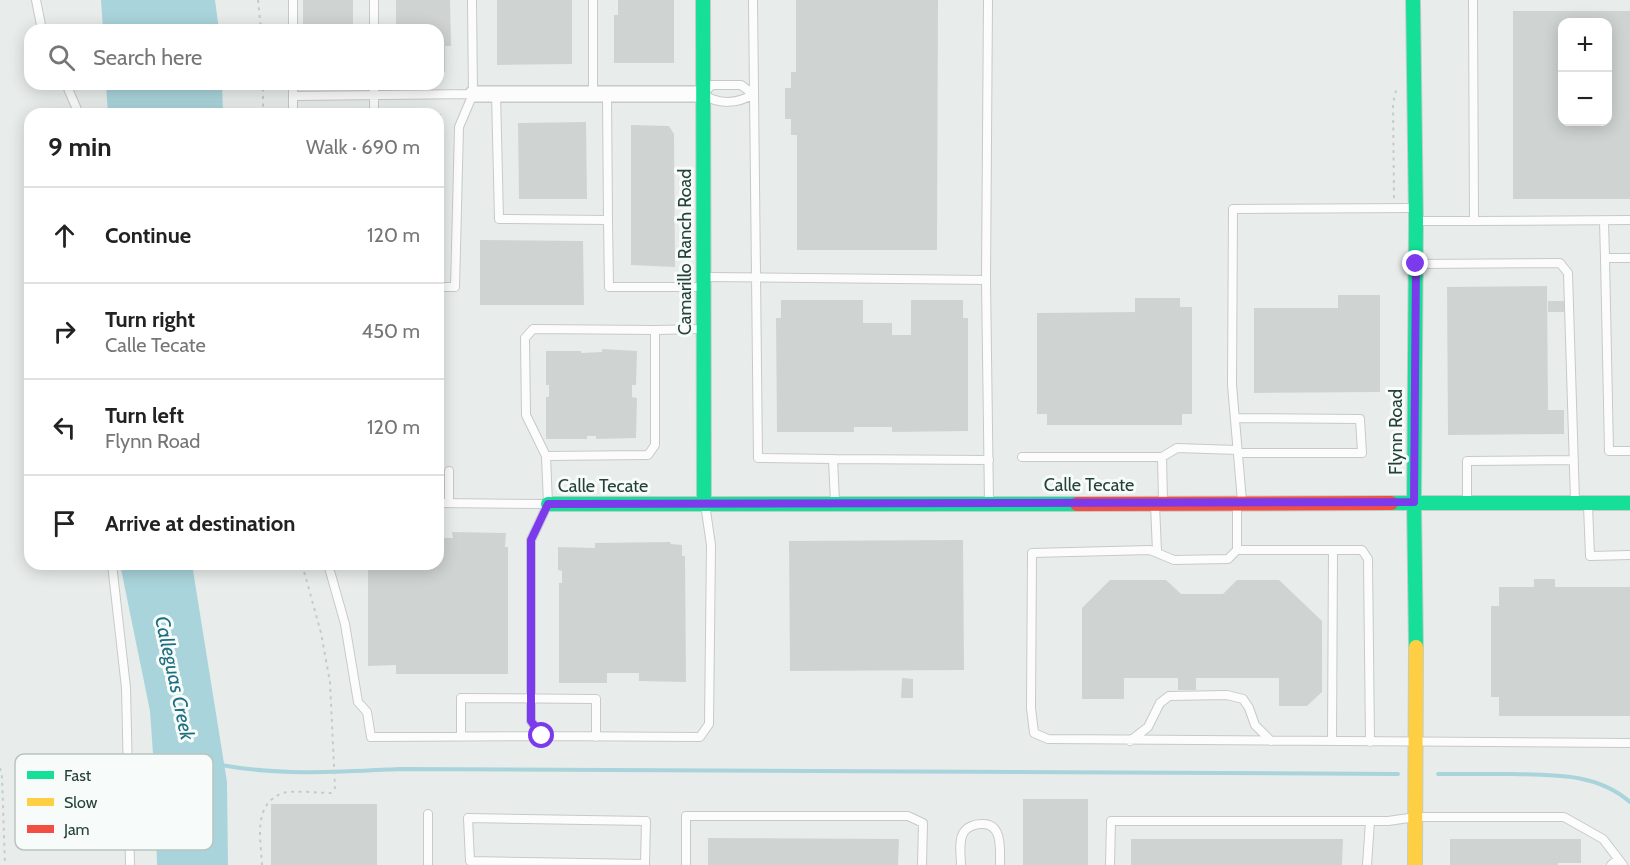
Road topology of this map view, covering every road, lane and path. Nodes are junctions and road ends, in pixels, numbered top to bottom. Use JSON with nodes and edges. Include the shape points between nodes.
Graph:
{"nodes":[{"id":1,"x":36,"y":0,"type":"edge"},
{"id":2,"x":258,"y":0,"type":"edge"},
{"id":3,"x":293,"y":0,"type":"edge"},
{"id":4,"x":374,"y":0,"type":"edge"},
{"id":5,"x":472,"y":0,"type":"edge"},
{"id":6,"x":593,"y":0,"type":"edge"},
{"id":7,"x":703,"y":0,"type":"edge"},
{"id":8,"x":753,"y":0,"type":"edge"},
{"id":9,"x":988,"y":0,"type":"edge"},
{"id":10,"x":1413,"y":0,"type":"edge"},
{"id":11,"x":1473,"y":0,"type":"edge"},
{"id":12,"x":41,"y":24,"type":"edge"},
{"id":13,"x":260,"y":24,"type":"edge"},
{"id":14,"x":293,"y":24,"type":"edge"},
{"id":15,"x":374,"y":24,"type":"edge"},
{"id":16,"x":1398,"y":84,"type":"dead end"},
{"id":17,"x":69,"y":90,"type":"edge"},
{"id":18,"x":263,"y":90,"type":"edge"},
{"id":19,"x":293,"y":90,"type":"edge"},
{"id":20,"x":374,"y":90,"type":"edge"},
{"id":21,"x":496,"y":93,"type":"junction"},
{"id":22,"x":600,"y":93,"type":"junction"},
{"id":23,"x":473,"y":94,"type":"junction"},
{"id":24,"x":703,"y":94,"type":"junction"},
{"id":25,"x":753,"y":94,"type":"junction"},
{"id":26,"x":374,"y":95,"type":"junction"},
{"id":27,"x":293,"y":96,"type":"junction"},
{"id":28,"x":76,"y":108,"type":"edge"},
{"id":29,"x":263,"y":108,"type":"edge"},
{"id":30,"x":293,"y":108,"type":"edge"},
{"id":31,"x":374,"y":108,"type":"edge"},
{"id":32,"x":1395,"y":208,"type":"junction"},
{"id":33,"x":1415,"y":214,"type":"junction"},
{"id":34,"x":608,"y":220,"type":"junction"},
{"id":35,"x":1604,"y":220,"type":"junction"},
{"id":36,"x":1630,"y":220,"type":"edge"},
{"id":37,"x":1474,"y":221,"type":"junction"},
{"id":38,"x":1605,"y":258,"type":"junction"},
{"id":39,"x":1630,"y":258,"type":"edge"},
{"id":40,"x":1416,"y":264,"type":"junction"},
{"id":41,"x":755,"y":277,"type":"junction"},
{"id":42,"x":987,"y":280,"type":"junction"},
{"id":43,"x":703,"y":282,"type":"junction"},
{"id":44,"x":444,"y":287,"type":"edge"},
{"id":45,"x":704,"y":329,"type":"junction"},
{"id":46,"x":655,"y":330,"type":"junction"},
{"id":47,"x":1235,"y":418,"type":"junction"},
{"id":48,"x":1630,"y":451,"type":"edge"},
{"id":49,"x":1237,"y":452,"type":"junction"},
{"id":50,"x":546,"y":456,"type":"junction"},
{"id":51,"x":1022,"y":457,"type":"dead end"},
{"id":52,"x":1162,"y":457,"type":"junction"},
{"id":53,"x":833,"y":459,"type":"junction"},
{"id":54,"x":989,"y":460,"type":"junction"},
{"id":55,"x":1574,"y":460,"type":"junction"},
{"id":56,"x":449,"y":471,"type":"dead end"},
{"id":57,"x":1239,"y":502,"type":"junction"},
{"id":58,"x":1414,"y":502,"type":"junction"},
{"id":59,"x":1467,"y":502,"type":"junction"},
{"id":60,"x":1582,"y":502,"type":"junction"},
{"id":61,"x":444,"y":503,"type":"edge"},
{"id":62,"x":449,"y":503,"type":"junction"},
{"id":63,"x":704,"y":503,"type":"junction"},
{"id":64,"x":835,"y":503,"type":"junction"},
{"id":65,"x":989,"y":503,"type":"junction"},
{"id":66,"x":1159,"y":503,"type":"junction"},
{"id":67,"x":1630,"y":503,"type":"edge"},
{"id":68,"x":548,"y":504,"type":"junction"},
{"id":69,"x":1237,"y":550,"type":"junction"},
{"id":70,"x":1333,"y":550,"type":"junction"},
{"id":71,"x":1157,"y":552,"type":"junction"},
{"id":72,"x":1630,"y":555,"type":"edge"},
{"id":73,"x":113,"y":570,"type":"edge"},
{"id":74,"x":304,"y":570,"type":"edge"},
{"id":75,"x":330,"y":570,"type":"edge"},
{"id":76,"x":531,"y":698,"type":"junction"},
{"id":77,"x":542,"y":736,"type":"junction"},
{"id":78,"x":461,"y":737,"type":"junction"},
{"id":79,"x":596,"y":737,"type":"junction"},
{"id":80,"x":1130,"y":741,"type":"junction"},
{"id":81,"x":1271,"y":741,"type":"junction"},
{"id":82,"x":1332,"y":741,"type":"junction"},
{"id":83,"x":1370,"y":742,"type":"junction"},
{"id":84,"x":1416,"y":743,"type":"junction"},
{"id":85,"x":1630,"y":743,"type":"edge"},
{"id":86,"x":127,"y":754,"type":"edge"},
{"id":87,"x":0,"y":768,"type":"edge"},
{"id":88,"x":428,"y":814,"type":"dead end"},
{"id":89,"x":1416,"y":817,"type":"junction"},
{"id":90,"x":1370,"y":821,"type":"junction"},
{"id":91,"x":130,"y":850,"type":"edge"},
{"id":92,"x":1620,"y":862,"type":"edge"},
{"id":93,"x":645,"y":864,"type":"edge"},
{"id":94,"x":5,"y":865,"type":"edge"},
{"id":95,"x":130,"y":865,"type":"edge"},
{"id":96,"x":262,"y":865,"type":"edge"},
{"id":97,"x":428,"y":865,"type":"edge"},
{"id":98,"x":686,"y":865,"type":"edge"},
{"id":99,"x":922,"y":865,"type":"edge"},
{"id":100,"x":961,"y":865,"type":"edge"},
{"id":101,"x":1000,"y":865,"type":"edge"},
{"id":102,"x":1110,"y":865,"type":"edge"},
{"id":103,"x":1367,"y":865,"type":"edge"},
{"id":104,"x":1415,"y":865,"type":"edge"},
{"id":105,"x":1611,"y":865,"type":"edge"}],
"edges":[{"from":1,"to":12,"type":"lane"},
{"from":2,"to":13,"type":"path"},
{"from":3,"to":14,"type":"lane"},
{"from":4,"to":15,"type":"lane"},
{"from":5,"to":23,"type":"lane"},
{"from":6,"to":22,"type":"lane"},
{"from":7,"to":24,"type":"street","name":"Camarillo Ranch Road"},
{"from":8,"to":25,"type":"lane"},
{"from":9,"to":42,"type":"lane"},
{"from":10,"to":33,"type":"street","name":"Flynn Road"},
{"from":11,"to":37,"type":"lane"},
{"from":16,"to":32,"type":"path","via":[[1393,103]]},
{"from":17,"to":28,"type":"lane"},
{"from":18,"to":29,"type":"path"},
{"from":19,"to":27,"type":"lane"},
{"from":20,"to":26,"type":"lane"},
{"from":21,"to":22,"type":"street"},
{"from":21,"to":23,"type":"street"},
{"from":21,"to":34,"type":"lane","via":[[499,219]]},
{"from":22,"to":24,"type":"street"},
{"from":22,"to":34,"type":"lane"},
{"from":23,"to":26,"type":"lane"},
{"from":23,"to":44,"type":"lane","via":[[459,127],[455,287]]},
{"from":24,"to":25,"type":"lane","via":[[712,101],[742,101]]},
{"from":24,"to":25,"type":"lane","via":[[712,86],[741,85]]},
{"from":24,"to":43,"type":"street","name":"Camarillo Ranch Road"},
{"from":25,"to":41,"type":"lane"},
{"from":26,"to":27,"type":"lane"},
{"from":26,"to":31,"type":"lane"},
{"from":27,"to":30,"type":"lane"},
{"from":32,"to":33,"type":"lane"},
{"from":32,"to":47,"type":"lane","via":[[1233,209]]},
{"from":33,"to":37,"type":"lane"},
{"from":33,"to":40,"type":"street","name":"Flynn Road"},
{"from":34,"to":43,"type":"lane","via":[[609,287]]},
{"from":35,"to":36,"type":"lane"},
{"from":35,"to":37,"type":"lane"},
{"from":35,"to":38,"type":"lane"},
{"from":38,"to":39,"type":"lane"},
{"from":38,"to":48,"type":"lane","via":[[1609,451]]},
{"from":40,"to":55,"type":"lane","via":[[1560,263],[1568,273]]},
{"from":40,"to":58,"type":"street","name":"Flynn Road"},
{"from":41,"to":42,"type":"lane"},
{"from":41,"to":43,"type":"lane"},
{"from":41,"to":53,"type":"lane","via":[[758,459]]},
{"from":42,"to":54,"type":"lane"},
{"from":43,"to":45,"type":"street","name":"Camarillo Ranch Road"},
{"from":45,"to":46,"type":"lane"},
{"from":45,"to":63,"type":"street","name":"Camarillo Ranch Road"},
{"from":46,"to":50,"type":"lane","via":[[655,446],[648,455]]},
{"from":46,"to":50,"type":"lane","via":[[533,329],[525,338],[526,415]]},
{"from":47,"to":49,"type":"lane"},
{"from":47,"to":49,"type":"lane","via":[[1360,418],[1362,453]]},
{"from":49,"to":52,"type":"lane","via":[[1177,448]]},
{"from":49,"to":57,"type":"lane"},
{"from":50,"to":68,"type":"lane"},
{"from":51,"to":52,"type":"lane"},
{"from":52,"to":66,"type":"lane"},
{"from":53,"to":54,"type":"lane"},
{"from":53,"to":64,"type":"lane"},
{"from":54,"to":65,"type":"lane"},
{"from":55,"to":59,"type":"lane","via":[[1467,461]]},
{"from":55,"to":60,"type":"lane"},
{"from":56,"to":62,"type":"lane"},
{"from":57,"to":58,"type":"street","name":"Calle Tecate"},
{"from":57,"to":66,"type":"street","name":"Calle Tecate"},
{"from":57,"to":69,"type":"lane"},
{"from":58,"to":59,"type":"street","name":"Calle Tecate"},
{"from":58,"to":84,"type":"street","name":"Flynn Road"},
{"from":59,"to":60,"type":"street","name":"Calle Tecate"},
{"from":60,"to":67,"type":"street","name":"Calle Tecate"},
{"from":60,"to":72,"type":"lane","via":[[1590,556]]},
{"from":61,"to":62,"type":"lane"},
{"from":62,"to":68,"type":"lane"},
{"from":63,"to":64,"type":"street","name":"Calle Tecate"},
{"from":63,"to":68,"type":"street","name":"Calle Tecate"},
{"from":63,"to":79,"type":"lane","via":[[711,545],[709,724],[700,737]]},
{"from":64,"to":65,"type":"street","name":"Calle Tecate"},
{"from":65,"to":66,"type":"street","name":"Calle Tecate"},
{"from":66,"to":71,"type":"lane"},
{"from":68,"to":76,"type":"lane","via":[[531,540]]},
{"from":69,"to":70,"type":"lane"},
{"from":69,"to":71,"type":"lane","via":[[1228,559],[1200,561],[1174,560]]},
{"from":70,"to":82,"type":"lane"},
{"from":70,"to":83,"type":"lane","via":[[1362,550],[1368,559]]},
{"from":71,"to":80,"type":"lane","via":[[1032,553],[1034,733],[1048,739]]},
{"from":73,"to":86,"type":"lane","via":[[126,688]]},
{"from":74,"to":96,"type":"path","via":[[330,682],[335,788],[331,793],[284,793],[263,809]]},
{"from":75,"to":78,"type":"lane","via":[[345,624],[358,702],[367,712],[371,737]]},
{"from":76,"to":77,"type":"lane","via":[[531,721]]},
{"from":76,"to":78,"type":"lane","via":[[460,698]]},
{"from":76,"to":79,"type":"lane","via":[[596,699]]},
{"from":77,"to":78,"type":"lane"},
{"from":77,"to":79,"type":"lane"},
{"from":80,"to":81,"type":"lane"},
{"from":80,"to":81,"type":"lane","via":[[1148,728],[1160,704],[1169,696],[1227,695],[1243,699],[1255,725]]},
{"from":81,"to":82,"type":"lane"},
{"from":82,"to":83,"type":"lane"},
{"from":83,"to":84,"type":"lane"},
{"from":84,"to":85,"type":"lane"},
{"from":84,"to":89,"type":"street","name":"Flynn Road"},
{"from":87,"to":94,"type":"path"},
{"from":88,"to":97,"type":"lane"},
{"from":89,"to":90,"type":"lane"},
{"from":89,"to":92,"type":"lane","via":[[1564,817],[1603,839]]},
{"from":89,"to":104,"type":"street","name":"Flynn Road"},
{"from":90,"to":102,"type":"lane","via":[[1111,821]]},
{"from":90,"to":103,"type":"lane"},
{"from":91,"to":95,"type":"lane"},
{"from":92,"to":105,"type":"lane"},
{"from":93,"to":93,"type":"lane","via":[[646,821],[468,818],[470,861]]},
{"from":98,"to":99,"type":"lane","via":[[686,816],[908,816],[923,823]]},
{"from":100,"to":101,"type":"lane","via":[[964,832],[982,824],[992,826],[998,833]]}]}
